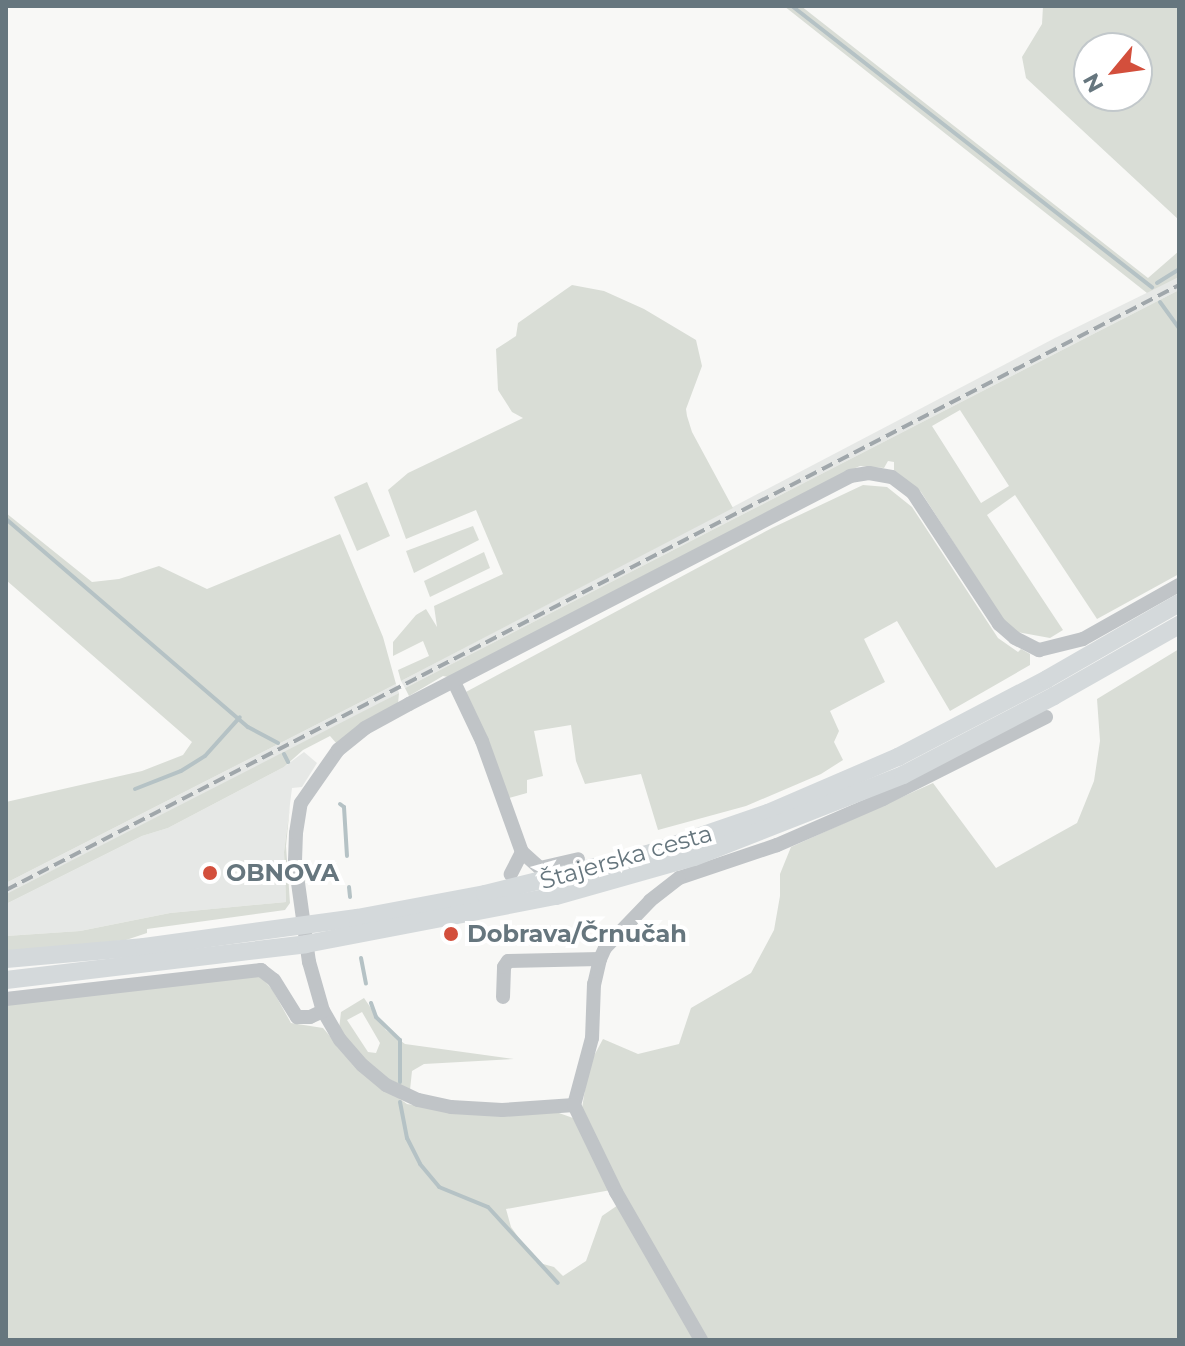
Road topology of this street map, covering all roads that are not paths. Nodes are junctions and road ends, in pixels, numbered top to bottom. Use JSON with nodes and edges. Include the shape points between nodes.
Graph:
{"nodes":[{"id":1,"x":1179,"y":585,"type":"edge"},
{"id":2,"x":1179,"y":603,"type":"edge"},
{"id":3,"x":1179,"y":625,"type":"edge"},
{"id":4,"x":454,"y":682,"type":"junction"},
{"id":5,"x":1046,"y":717,"type":"dead end"},
{"id":6,"x":522,"y":852,"type":"junction"},
{"id":7,"x":578,"y":859,"type":"dead end"},
{"id":8,"x":540,"y":868,"type":"junction"},
{"id":9,"x":305,"y":934,"type":"junction"},
{"id":10,"x":15,"y":959,"type":"edge"},
{"id":11,"x":600,"y":959,"type":"junction"},
{"id":12,"x":6,"y":980,"type":"edge"},
{"id":13,"x":503,"y":997,"type":"dead end"},
{"id":14,"x":6,"y":999,"type":"edge"},
{"id":15,"x":323,"y":1011,"type":"junction"},
{"id":16,"x":574,"y":1105,"type":"junction"},
{"id":17,"x":701,"y":1340,"type":"edge"}],
"edges":[{"from":1,"to":4,"type":"street","via":[[1083,639],[1039,650],[999,624],[913,493],[892,477],[869,473],[839,482]]},
{"from":2,"to":9,"type":"main road","name":"Štajerska cesta","via":[[948,732],[837,785],[720,831],[566,876]]},
{"from":3,"to":9,"type":"main road","name":"Štajerska cesta","via":[[938,758],[694,857],[556,896]]},
{"from":4,"to":6,"type":"street","via":[[488,756]]},
{"from":4,"to":9,"type":"street","via":[[365,728],[338,750],[301,803],[295,861]]},
{"from":5,"to":11,"type":"street","via":[[777,845],[679,878],[650,901]]},
{"from":6,"to":8,"type":"street"},
{"from":6,"to":8,"type":"street","via":[[511,874]]},
{"from":7,"to":8,"type":"street"},
{"from":9,"to":10,"type":"main road","name":"Štajerska cesta"},
{"from":9,"to":12,"type":"main road","name":"Štajerska cesta"},
{"from":9,"to":15,"type":"street"},
{"from":11,"to":13,"type":"street","via":[[508,961]]},
{"from":11,"to":16,"type":"street","via":[[592,1038]]},
{"from":14,"to":15,"type":"street","via":[[261,970],[274,980],[297,1017]]},
{"from":15,"to":16,"type":"street","via":[[362,1065],[386,1085],[418,1100],[502,1110]]},
{"from":16,"to":17,"type":"street","via":[[616,1192]]}]}
